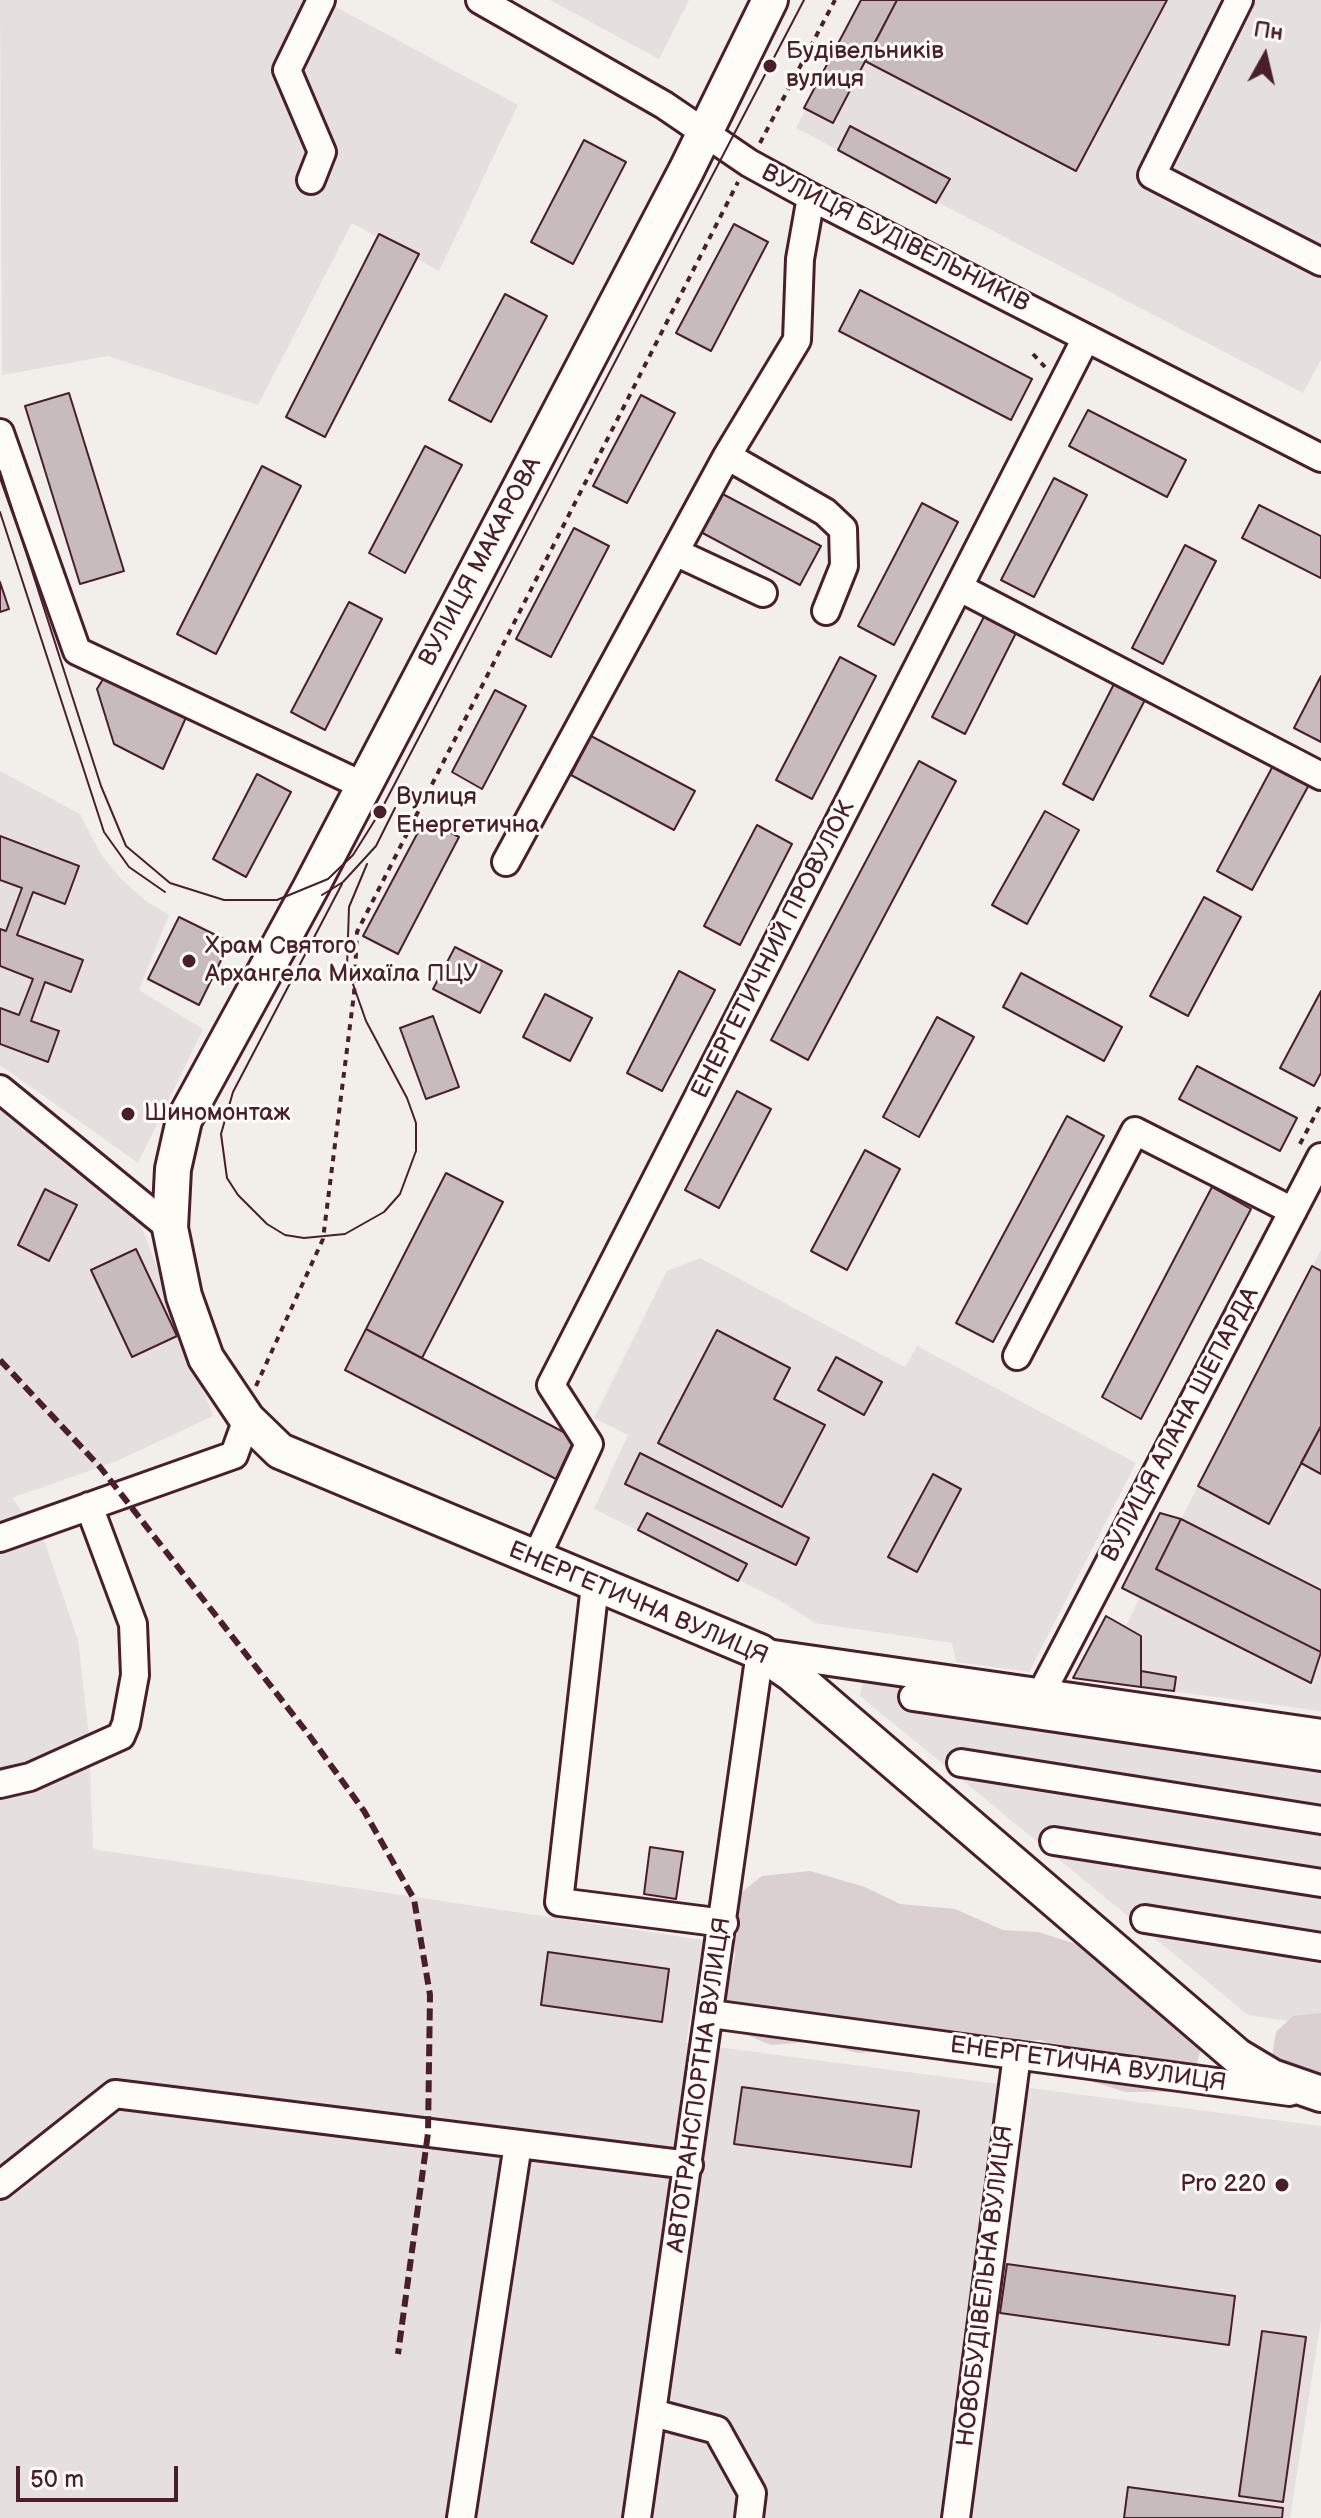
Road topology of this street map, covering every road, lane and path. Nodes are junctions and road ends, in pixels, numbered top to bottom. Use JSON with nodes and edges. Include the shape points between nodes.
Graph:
{"nodes":[{"id":1,"x":321,"y":0,"type":"edge"},
{"id":2,"x":480,"y":0,"type":"edge"},
{"id":3,"x":770,"y":0,"type":"edge"},
{"id":4,"x":835,"y":0,"type":"edge"},
{"id":5,"x":1239,"y":0,"type":"edge"},
{"id":6,"x":704,"y":133,"type":"junction"},
{"id":7,"x":749,"y":163,"type":"junction"},
{"id":8,"x":311,"y":180,"type":"dead end"},
{"id":9,"x":811,"y":197,"type":"junction"},
{"id":10,"x":1321,"y":262,"type":"edge"},
{"id":11,"x":1086,"y":338,"type":"junction"},
{"id":12,"x":0,"y":433,"type":"edge"},
{"id":13,"x":727,"y":456,"type":"junction"},
{"id":14,"x":1321,"y":458,"type":"edge"},
{"id":15,"x":675,"y":552,"type":"junction"},
{"id":16,"x":960,"y":588,"type":"junction"},
{"id":17,"x":763,"y":593,"type":"dead end"},
{"id":18,"x":826,"y":611,"type":"dead end"},
{"id":19,"x":1321,"y":776,"type":"edge"},
{"id":20,"x":364,"y":786,"type":"junction"},
{"id":21,"x":506,"y":862,"type":"dead end"},
{"id":22,"x":0,"y":1089,"type":"edge"},
{"id":23,"x":184,"y":1120,"type":"joint"},
{"id":24,"x":1321,"y":1157,"type":"edge"},
{"id":25,"x":1293,"y":1211,"type":"junction"},
{"id":26,"x":170,"y":1228,"type":"junction"},
{"id":27,"x":1017,"y":1356,"type":"dead end"},
{"id":28,"x":249,"y":1407,"type":"junction"},
{"id":29,"x":89,"y":1506,"type":"junction"},
{"id":30,"x":0,"y":1538,"type":"edge"},
{"id":31,"x":535,"y":1560,"type":"junction"},
{"id":32,"x":595,"y":1585,"type":"junction"},
{"id":33,"x":760,"y":1652,"type":"junction"},
{"id":34,"x":1042,"y":1692,"type":"junction"},
{"id":35,"x":913,"y":1697,"type":"dead end"},
{"id":36,"x":1321,"y":1733,"type":"edge"},
{"id":37,"x":1321,"y":1757,"type":"edge"},
{"id":38,"x":961,"y":1763,"type":"dead end"},
{"id":39,"x":0,"y":1784,"type":"edge"},
{"id":40,"x":1321,"y":1820,"type":"edge"},
{"id":41,"x":1054,"y":1841,"type":"dead end"},
{"id":42,"x":1321,"y":1883,"type":"edge"},
{"id":43,"x":1145,"y":1919,"type":"dead end"},
{"id":44,"x":724,"y":1923,"type":"junction"},
{"id":45,"x":1321,"y":1947,"type":"edge"},
{"id":46,"x":711,"y":2014,"type":"junction"},
{"id":47,"x":1017,"y":2055,"type":"junction"},
{"id":48,"x":1321,"y":2095,"type":"edge"},
{"id":49,"x":518,"y":2144,"type":"junction"},
{"id":50,"x":689,"y":2165,"type":"junction"},
{"id":51,"x":0,"y":2185,"type":"edge"},
{"id":52,"x":653,"y":2413,"type":"junction"},
{"id":53,"x":461,"y":2518,"type":"edge"},
{"id":54,"x":637,"y":2518,"type":"edge"},
{"id":55,"x":749,"y":2518,"type":"edge"},
{"id":56,"x":956,"y":2518,"type":"edge"}],
"edges":[{"from":1,"to":8,"type":"street","via":[[287,70],[322,152]]},
{"from":2,"to":6,"type":"street","name":"ВУЛИЦЯ БУДІВЕЛЬНИКІВ"},
{"from":3,"to":6,"type":"main road","name":"ВУЛИЦЯ МАКАРОВА"},
{"from":4,"to":7,"type":"path"},
{"from":5,"to":10,"type":"street","via":[[1152,175]]},
{"from":6,"to":7,"type":"street","name":"ВУЛИЦЯ БУДІВЕЛЬНИКІВ"},
{"from":6,"to":20,"type":"main road","name":"ВУЛИЦЯ МАКАРОВА"},
{"from":7,"to":9,"type":"street","name":"ВУЛИЦЯ БУДІВЕЛЬНИКІВ"},
{"from":7,"to":28,"type":"path","via":[[357,932],[323,1239]]},
{"from":9,"to":11,"type":"street","name":"ВУЛИЦЯ БУДІВЕЛЬНИКІВ"},
{"from":9,"to":13,"type":"street","via":[[800,259],[797,340]]},
{"from":11,"to":14,"type":"street","name":"ВУЛИЦЯ БУДІВЕЛЬНИКІВ"},
{"from":11,"to":16,"type":"street","name":"ЕНЕРГЕТИЧНИЙ ПРОВУЛОК"},
{"from":12,"to":20,"type":"street","via":[[77,651]]},
{"from":13,"to":15,"type":"street"},
{"from":13,"to":18,"type":"street","via":[[825,512],[843,529],[844,566]]},
{"from":15,"to":17,"type":"street"},
{"from":15,"to":21,"type":"street"},
{"from":16,"to":19,"type":"street"},
{"from":16,"to":31,"type":"street","name":"ЕНЕРГЕТИЧНИЙ ПРОВУЛОК","via":[[551,1385],[589,1444]]},
{"from":20,"to":23,"type":"main road","name":"ВУЛИЦЯ МАКАРОВА"},
{"from":22,"to":26,"type":"street"},
{"from":23,"to":26,"type":"main road","name":"ЕНЕРГЕТИЧНА ВУЛИЦЯ","via":[[173,1169]]},
{"from":24,"to":25,"type":"street","name":"ВУЛИЦЯ АЛАНА ШЕПАРДА"},
{"from":25,"to":27,"type":"street","via":[[1135,1131]]},
{"from":25,"to":34,"type":"street","name":"ВУЛИЦЯ АЛАНА ШЕПАРДА"},
{"from":26,"to":28,"type":"main road","name":"ЕНЕРГЕТИЧНА ВУЛИЦЯ","via":[[184,1296],[206,1358]]},
{"from":28,"to":29,"type":"street","via":[[234,1455]]},
{"from":28,"to":31,"type":"main road","name":"ЕНЕРГЕТИЧНА ВУЛИЦЯ","via":[[280,1451]]},
{"from":29,"to":30,"type":"street"},
{"from":29,"to":39,"type":"street","via":[[133,1624],[135,1675],[126,1724],[121,1736],[30,1777]]},
{"from":31,"to":32,"type":"main road","name":"ЕНЕРГЕТИЧНА ВУЛИЦЯ"},
{"from":32,"to":33,"type":"main road","name":"ЕНЕРГЕТИЧНА ВУЛИЦЯ"},
{"from":32,"to":44,"type":"street","via":[[559,1902]]},
{"from":33,"to":34,"type":"street"},
{"from":33,"to":44,"type":"street","name":"АВТОТРАНСПОРТНА ВУЛИЦЯ"},
{"from":33,"to":48,"type":"main road","name":"ЕНЕРГЕТИЧНА ВУЛИЦЯ","via":[[1237,2056],[1272,2077]]},
{"from":34,"to":36,"type":"street"},
{"from":35,"to":37,"type":"street"},
{"from":38,"to":40,"type":"street"},
{"from":41,"to":42,"type":"street"},
{"from":43,"to":45,"type":"street"},
{"from":44,"to":46,"type":"street","name":"АВТОТРАНСПОРТНА ВУЛИЦЯ"},
{"from":46,"to":47,"type":"street","name":"ЕНЕРГЕТИЧНА ВУЛИЦЯ"},
{"from":46,"to":50,"type":"street","name":"АВТОТРАНСПОРТНА ВУЛИЦЯ"},
{"from":47,"to":48,"type":"street","name":"ЕНЕРГЕТИЧНА ВУЛИЦЯ"},
{"from":47,"to":56,"type":"street","name":"НОВОБУДІВЕЛЬНА ВУЛИЦЯ"},
{"from":49,"to":50,"type":"street"},
{"from":49,"to":51,"type":"street","via":[[115,2094]]},
{"from":49,"to":53,"type":"street"},
{"from":50,"to":52,"type":"street","name":"АВТОТРАНСПОРТНА ВУЛИЦЯ"},
{"from":52,"to":54,"type":"street","name":"АВТОТРАНСПОРТНА ВУЛИЦЯ"},
{"from":52,"to":55,"type":"street","via":[[717,2430],[752,2493]]}]}
